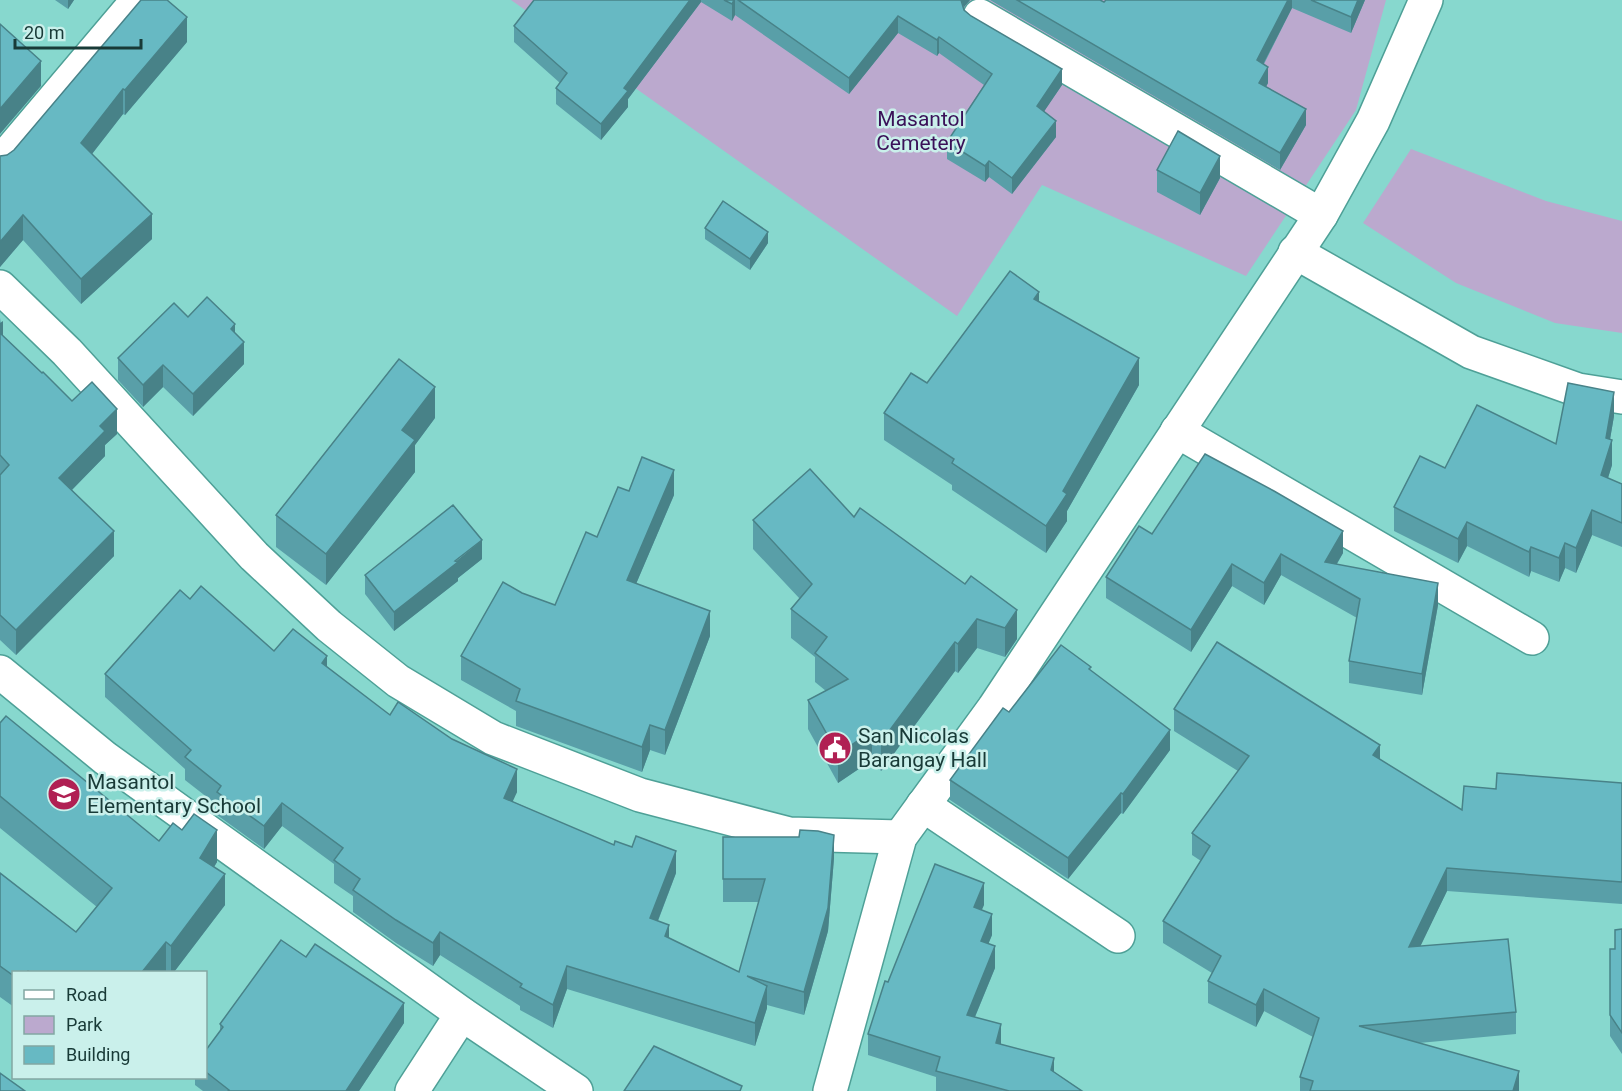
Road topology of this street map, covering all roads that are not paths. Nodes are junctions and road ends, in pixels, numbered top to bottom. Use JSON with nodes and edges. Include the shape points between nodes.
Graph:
{"nodes":[{"id":1,"x":138,"y":0,"type":"edge"},
{"id":2,"x":1421,"y":2,"type":"edge"},
{"id":3,"x":980,"y":16,"type":"dead end"},
{"id":4,"x":0,"y":163,"type":"edge"},
{"id":5,"x":1321,"y":215,"type":"junction"},
{"id":6,"x":1295,"y":252,"type":"junction"},
{"id":7,"x":0,"y":287,"type":"edge"},
{"id":8,"x":1622,"y":398,"type":"edge"},
{"id":9,"x":1177,"y":431,"type":"junction"},
{"id":10,"x":1532,"y":638,"type":"dead end"},
{"id":11,"x":0,"y":672,"type":"edge"},
{"id":12,"x":923,"y":805,"type":"junction"},
{"id":13,"x":900,"y":837,"type":"junction"},
{"id":14,"x":1118,"y":936,"type":"dead end"},
{"id":15,"x":462,"y":1014,"type":"junction"},
{"id":16,"x":412,"y":1091,"type":"edge"},
{"id":17,"x":576,"y":1091,"type":"edge"},
{"id":18,"x":830,"y":1091,"type":"edge"}],
"edges":[{"from":1,"to":4,"type":"street"},
{"from":2,"to":5,"type":"street","via":[[1373,122]]},
{"from":3,"to":5,"type":"street"},
{"from":5,"to":6,"type":"street"},
{"from":6,"to":8,"type":"street","via":[[1471,352],[1578,390]]},
{"from":6,"to":9,"type":"street"},
{"from":7,"to":13,"type":"street","via":[[67,352],[254,556],[329,626],[398,681],[493,738],[640,795],[789,834]]},
{"from":9,"to":10,"type":"street"},
{"from":9,"to":12,"type":"street","via":[[994,708]]},
{"from":11,"to":15,"type":"street","via":[[105,758]]},
{"from":12,"to":13,"type":"street"},
{"from":12,"to":14,"type":"street"},
{"from":13,"to":18,"type":"street"},
{"from":15,"to":16,"type":"street"},
{"from":15,"to":17,"type":"street"}]}
